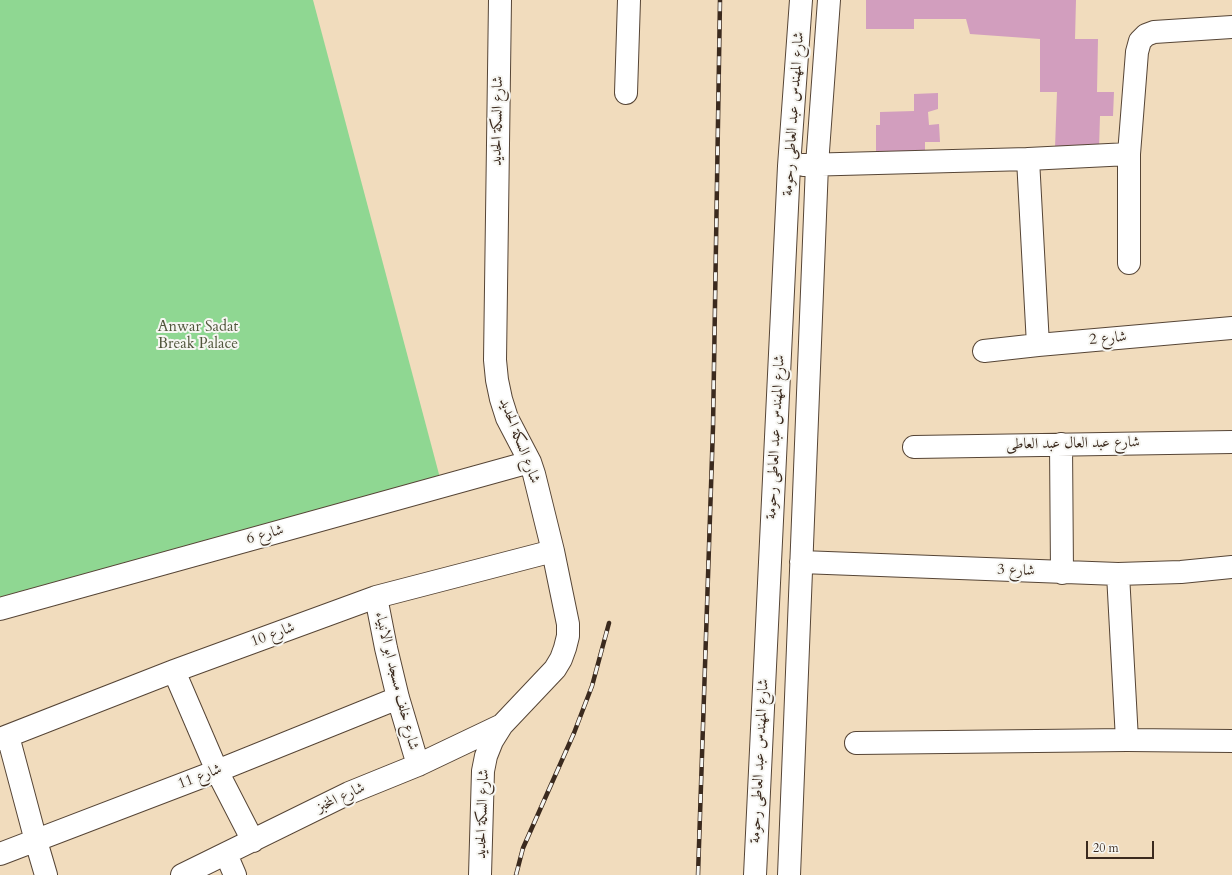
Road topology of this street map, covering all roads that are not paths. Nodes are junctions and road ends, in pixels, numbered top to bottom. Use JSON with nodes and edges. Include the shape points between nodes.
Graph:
{"nodes":[{"id":1,"x":500,"y":0,"type":"edge"},
{"id":2,"x":629,"y":0,"type":"edge"},
{"id":3,"x":641,"y":0,"type":"edge"},
{"id":4,"x":801,"y":0,"type":"edge"},
{"id":5,"x":829,"y":0,"type":"edge"},
{"id":6,"x":1232,"y":27,"type":"edge"},
{"id":7,"x":627,"y":47,"type":"junction"},
{"id":8,"x":626,"y":93,"type":"dead end"},
{"id":9,"x":1129,"y":154,"type":"junction"},
{"id":10,"x":1028,"y":159,"type":"junction"},
{"id":11,"x":817,"y":165,"type":"junction"},
{"id":12,"x":789,"y":166,"type":"junction"},
{"id":13,"x":1129,"y":263,"type":"dead end"},
{"id":14,"x":1232,"y":328,"type":"edge"},
{"id":15,"x":1038,"y":345,"type":"junction"},
{"id":16,"x":984,"y":351,"type":"dead end"},
{"id":17,"x":1232,"y":442,"type":"edge"},
{"id":18,"x":1061,"y":444,"type":"junction"},
{"id":19,"x":914,"y":447,"type":"dead end"},
{"id":20,"x":530,"y":462,"type":"junction"},
{"id":21,"x":553,"y":551,"type":"junction"},
{"id":22,"x":801,"y":562,"type":"junction"},
{"id":23,"x":1232,"y":567,"type":"edge"},
{"id":24,"x":1062,"y":573,"type":"junction"},
{"id":25,"x":1118,"y":574,"type":"junction"},
{"id":26,"x":376,"y":598,"type":"junction"},
{"id":27,"x":0,"y":609,"type":"edge"},
{"id":28,"x":174,"y":671,"type":"junction"},
{"id":29,"x":398,"y":698,"type":"junction"},
{"id":30,"x":502,"y":726,"type":"junction"},
{"id":31,"x":4,"y":738,"type":"edge"},
{"id":32,"x":1127,"y":740,"type":"junction"},
{"id":33,"x":1232,"y":741,"type":"edge"},
{"id":34,"x":856,"y":743,"type":"dead end"},
{"id":35,"x":418,"y":765,"type":"junction"},
{"id":36,"x":217,"y":771,"type":"junction"},
{"id":37,"x":253,"y":840,"type":"junction"},
{"id":38,"x":36,"y":841,"type":"junction"},
{"id":39,"x":0,"y":854,"type":"edge"},
{"id":40,"x":226,"y":854,"type":"junction"},
{"id":41,"x":46,"y":875,"type":"edge"},
{"id":42,"x":182,"y":875,"type":"edge"},
{"id":43,"x":235,"y":875,"type":"edge"},
{"id":44,"x":480,"y":875,"type":"edge"},
{"id":45,"x":755,"y":875,"type":"edge"},
{"id":46,"x":789,"y":875,"type":"edge"}],
"edges":[{"from":1,"to":20,"type":"street","name":"شارع السكة الحديد","via":[[495,360],[497,380],[507,418]]},
{"from":2,"to":7,"type":"street"},
{"from":3,"to":7,"type":"street"},
{"from":4,"to":12,"type":"street","name":"شارع المهندس عبد العاطى رحومة"},
{"from":5,"to":11,"type":"street","name":"شارع المهندس عبد العاطى رحومة"},
{"from":6,"to":9,"type":"street","via":[[1154,32],[1140,41]]},
{"from":7,"to":8,"type":"street"},
{"from":9,"to":10,"type":"street"},
{"from":9,"to":13,"type":"street"},
{"from":10,"to":11,"type":"street"},
{"from":10,"to":15,"type":"street"},
{"from":11,"to":12,"type":"street"},
{"from":11,"to":22,"type":"street","name":"شارع المهندس عبد العاطى رحومة"},
{"from":12,"to":45,"type":"street","name":"شارع المهندس عبد العاطى رحومة"},
{"from":14,"to":15,"type":"street","name":"شارع 2"},
{"from":15,"to":16,"type":"street","name":"شارع 2"},
{"from":17,"to":18,"type":"street","name":"شارع عبد العال عبد العاطى"},
{"from":18,"to":19,"type":"street","name":"شارع عبد العال عبد العاطى"},
{"from":18,"to":24,"type":"street"},
{"from":20,"to":21,"type":"street","name":"شارع السكة الحديد"},
{"from":20,"to":27,"type":"street","name":"شارع 6"},
{"from":21,"to":26,"type":"street","name":"شارع 10"},
{"from":21,"to":30,"type":"street","name":"شارع السكة الحديد","via":[[568,624],[566,648],[555,669]]},
{"from":22,"to":24,"type":"street","name":"شارع 3"},
{"from":22,"to":46,"type":"street","name":"شارع المهندس عبد العاطى رحومة"},
{"from":23,"to":25,"type":"street","name":"شارع 3"},
{"from":24,"to":25,"type":"street","name":"شارع 3"},
{"from":25,"to":32,"type":"street"},
{"from":26,"to":28,"type":"street","name":"شارع 10"},
{"from":26,"to":29,"type":"street","name":"شارع خلف مسجد ابو الانبياء"},
{"from":28,"to":31,"type":"street","name":"شارع 10"},
{"from":28,"to":36,"type":"street"},
{"from":29,"to":35,"type":"street","name":"شارع خلف مسجد ابو الانبياء"},
{"from":29,"to":36,"type":"street","name":"شارع 11"},
{"from":30,"to":35,"type":"street","name":"شارع المخبز"},
{"from":30,"to":44,"type":"street","name":"شارع السكة الحديد","via":[[492,741],[483,770]]},
{"from":31,"to":38,"type":"street"},
{"from":32,"to":33,"type":"street"},
{"from":32,"to":34,"type":"street"},
{"from":35,"to":37,"type":"street","name":"شارع المخبز","via":[[349,793]]},
{"from":36,"to":37,"type":"street"},
{"from":36,"to":38,"type":"street","name":"شارع 11"},
{"from":37,"to":40,"type":"street","name":"شارع المخبز"},
{"from":38,"to":39,"type":"street","name":"شارع 11"},
{"from":38,"to":41,"type":"street"},
{"from":40,"to":42,"type":"street","name":"شارع المخبز"},
{"from":40,"to":43,"type":"street"}]}
